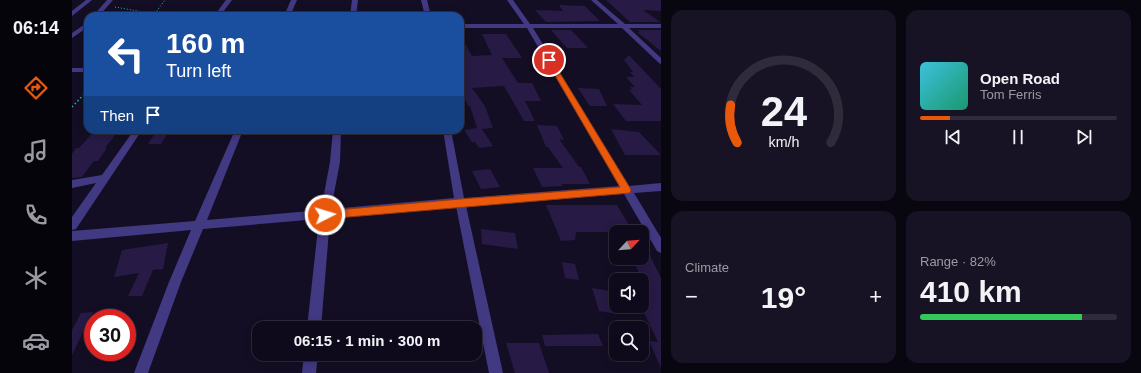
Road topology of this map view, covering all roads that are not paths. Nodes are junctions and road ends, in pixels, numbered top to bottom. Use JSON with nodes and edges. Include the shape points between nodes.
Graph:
{"nodes":[{"id":1,"x":89,"y":0,"type":"edge"},
{"id":2,"x":229,"y":0,"type":"edge"},
{"id":3,"x":294,"y":0,"type":"edge"},
{"id":4,"x":355,"y":0,"type":"edge"},
{"id":5,"x":424,"y":0,"type":"edge"},
{"id":6,"x":510,"y":0,"type":"edge"},
{"id":7,"x":594,"y":0,"type":"edge"},
{"id":8,"x":108,"y":2,"type":"edge"},
{"id":9,"x":99,"y":12,"type":"edge"},
{"id":10,"x":220,"y":12,"type":"edge"},
{"id":11,"x":288,"y":12,"type":"edge"},
{"id":12,"x":354,"y":12,"type":"edge"},
{"id":13,"x":427,"y":12,"type":"edge"},
{"id":14,"x":72,"y":14,"type":"edge"},
{"id":15,"x":464,"y":26,"type":"edge"},
{"id":16,"x":528,"y":26,"type":"junction"},
{"id":17,"x":625,"y":26,"type":"junction"},
{"id":18,"x":661,"y":26,"type":"edge"},
{"id":19,"x":84,"y":27,"type":"edge"},
{"id":20,"x":72,"y":36,"type":"edge"},
{"id":21,"x":661,"y":62,"type":"edge"},
{"id":22,"x":72,"y":70,"type":"edge"},
{"id":23,"x":84,"y":70,"type":"edge"},
{"id":24,"x":135,"y":134,"type":"edge"},
{"id":25,"x":237,"y":134,"type":"edge"},
{"id":26,"x":338,"y":134,"type":"edge"},
{"id":27,"x":448,"y":134,"type":"edge"},
{"id":28,"x":105,"y":178,"type":"junction"},
{"id":29,"x":72,"y":184,"type":"edge"},
{"id":30,"x":661,"y":187,"type":"edge"},
{"id":31,"x":627,"y":190,"type":"junction"},
{"id":32,"x":460,"y":202,"type":"junction"},
{"id":33,"x":325,"y":215,"type":"junction"},
{"id":34,"x":72,"y":226,"type":"edge"},
{"id":35,"x":200,"y":226,"type":"junction"},
{"id":36,"x":72,"y":236,"type":"edge"},
{"id":37,"x":661,"y":248,"type":"edge"},
{"id":38,"x":315,"y":321,"type":"edge"},
{"id":39,"x":310,"y":361,"type":"edge"},
{"id":40,"x":141,"y":373,"type":"edge"},
{"id":41,"x":309,"y":373,"type":"edge"},
{"id":42,"x":496,"y":373,"type":"edge"}],
"edges":[{"from":1,"to":14,"type":"street"},
{"from":2,"to":10,"type":"street"},
{"from":3,"to":11,"type":"street"},
{"from":4,"to":12,"type":"street"},
{"from":5,"to":13,"type":"street"},
{"from":6,"to":16,"type":"street"},
{"from":7,"to":17,"type":"street"},
{"from":8,"to":9,"type":"street"},
{"from":15,"to":16,"type":"street"},
{"from":16,"to":17,"type":"street"},
{"from":16,"to":31,"type":"street"},
{"from":17,"to":18,"type":"street"},
{"from":17,"to":21,"type":"street"},
{"from":19,"to":20,"type":"street"},
{"from":22,"to":23,"type":"street"},
{"from":24,"to":28,"type":"street"},
{"from":25,"to":35,"type":"street"},
{"from":26,"to":33,"type":"street"},
{"from":27,"to":32,"type":"street"},
{"from":28,"to":29,"type":"street"},
{"from":28,"to":34,"type":"street"},
{"from":30,"to":31,"type":"street"},
{"from":31,"to":32,"type":"street"},
{"from":31,"to":37,"type":"street"},
{"from":32,"to":33,"type":"street"},
{"from":32,"to":42,"type":"street"},
{"from":33,"to":35,"type":"street"},
{"from":33,"to":38,"type":"street"},
{"from":35,"to":36,"type":"street"},
{"from":35,"to":40,"type":"street","via":[[175,282]]},
{"from":39,"to":41,"type":"street"}]}
